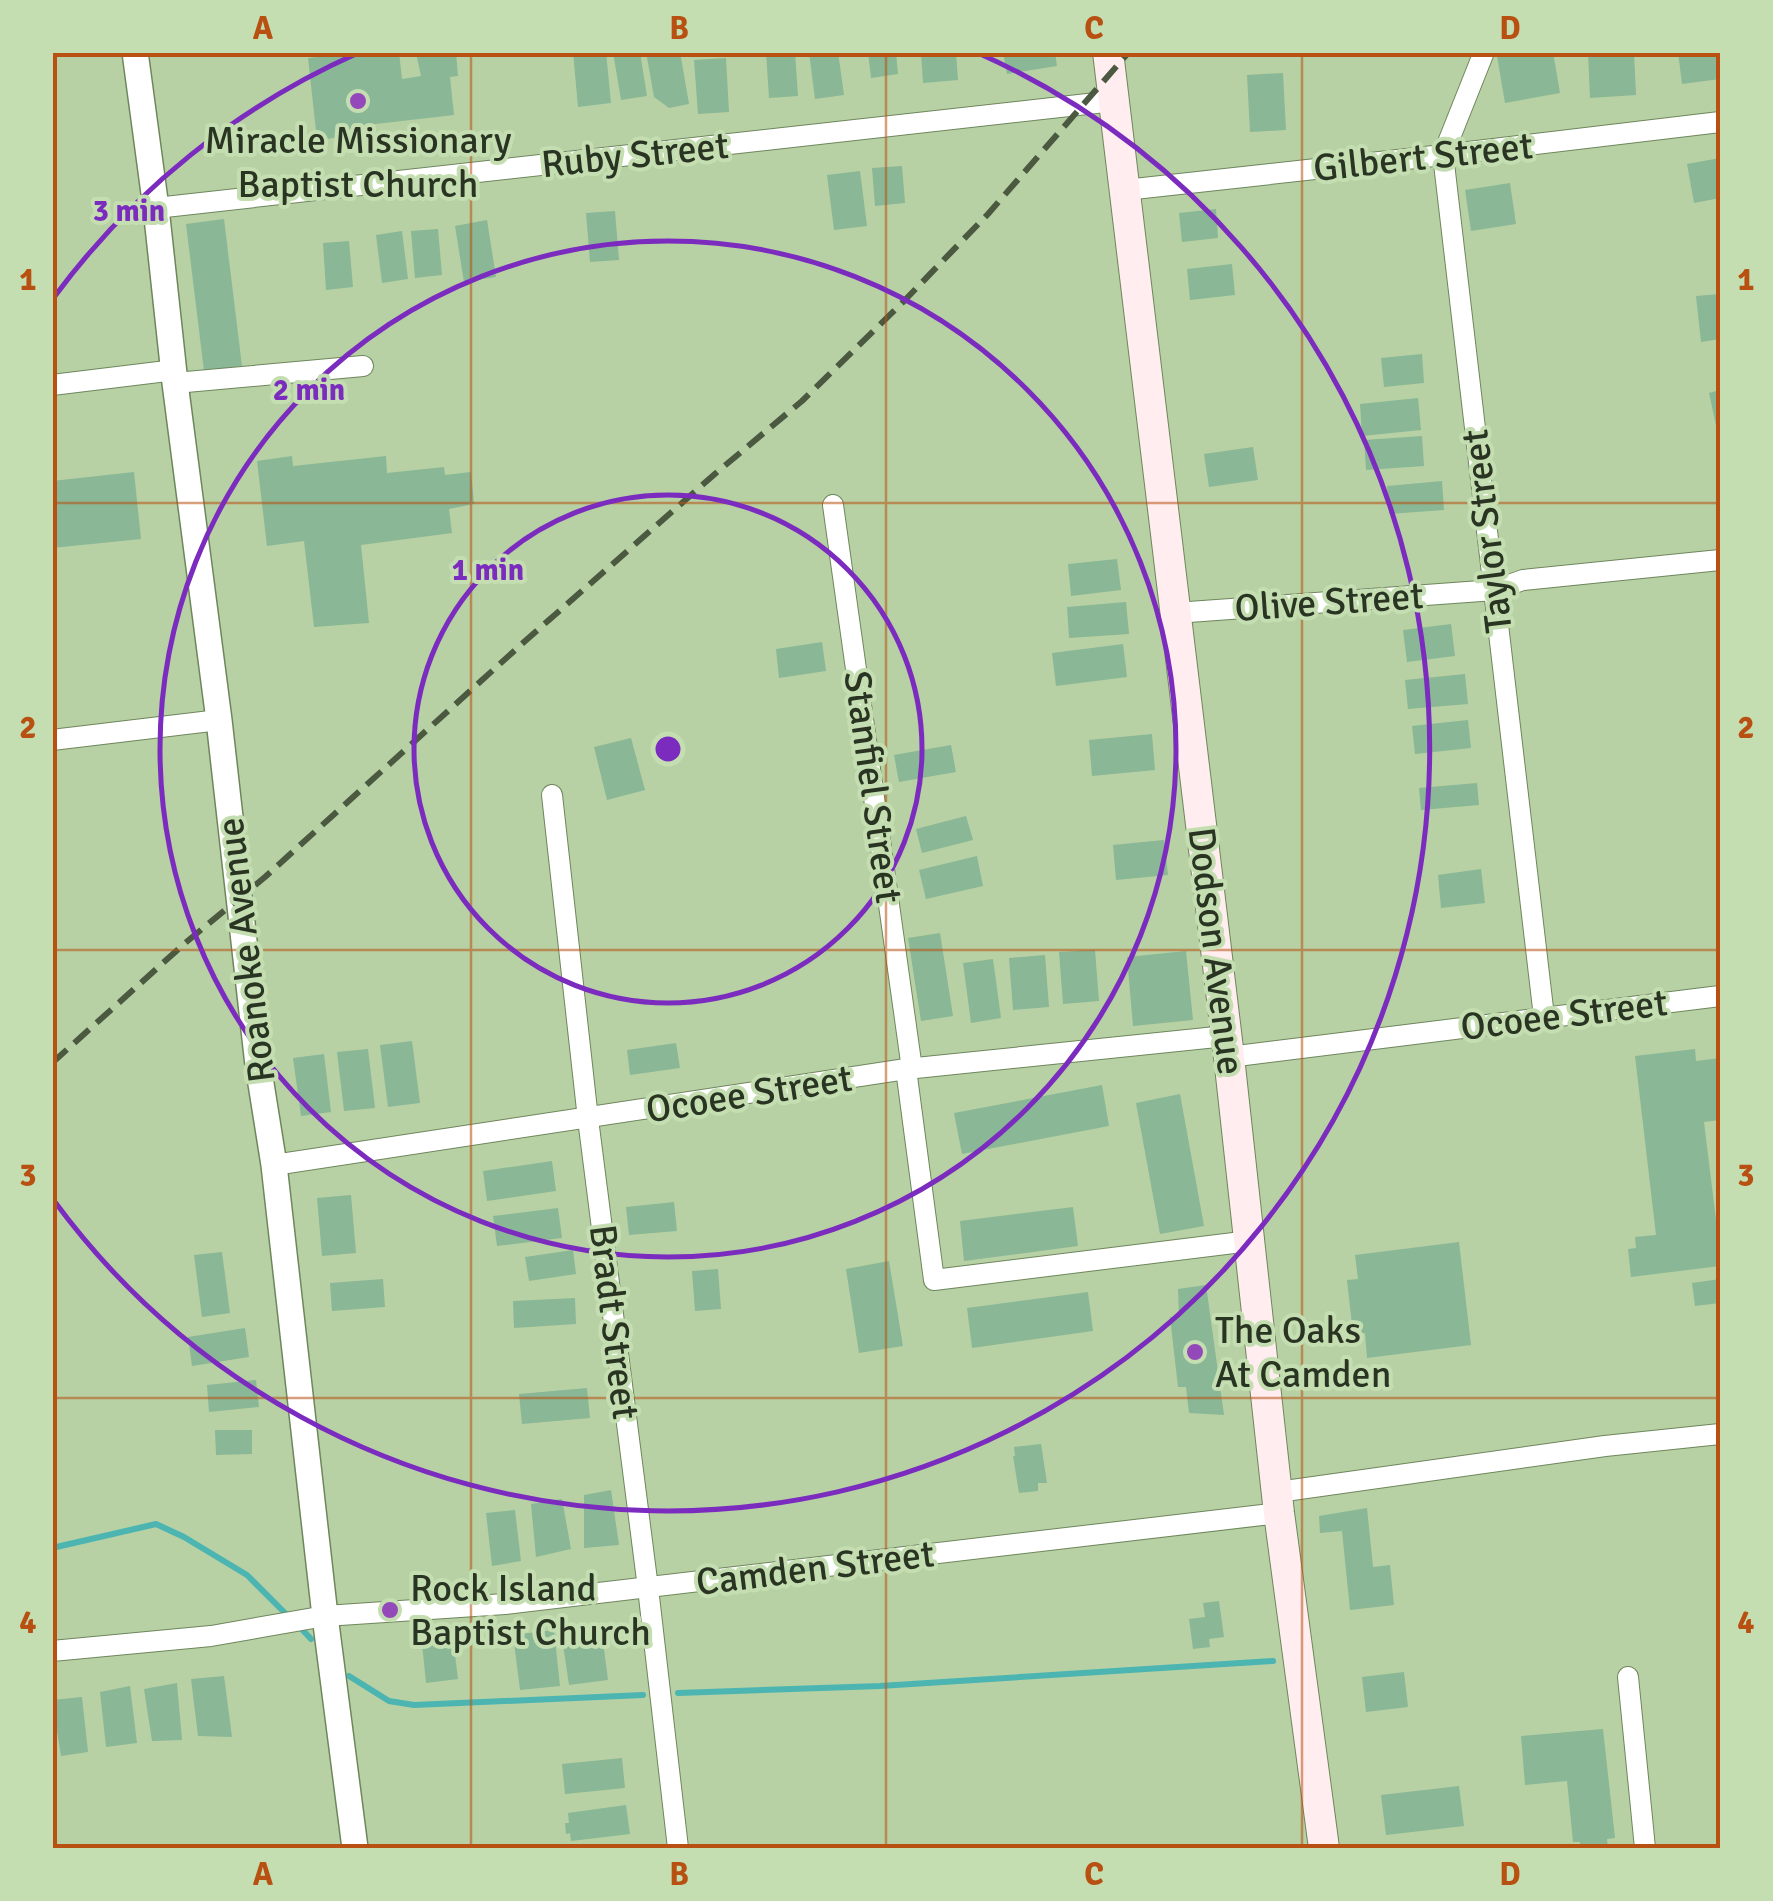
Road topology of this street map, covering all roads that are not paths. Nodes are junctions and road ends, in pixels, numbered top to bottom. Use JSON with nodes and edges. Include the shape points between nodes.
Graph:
{"nodes":[{"id":1,"x":134,"y":52,"type":"edge"},
{"id":2,"x":1108,"y":52,"type":"edge"},
{"id":3,"x":1484,"y":52,"type":"edge"},
{"id":4,"x":1114,"y":101,"type":"junction"},
{"id":5,"x":1720,"y":122,"type":"edge"},
{"id":6,"x":1442,"y":155,"type":"junction"},
{"id":7,"x":1125,"y":190,"type":"junction"},
{"id":8,"x":156,"y":208,"type":"junction"},
{"id":9,"x":363,"y":366,"type":"dead end"},
{"id":10,"x":175,"y":376,"type":"junction"},
{"id":11,"x":52,"y":385,"type":"edge"},
{"id":12,"x":833,"y":505,"type":"dead end"},
{"id":13,"x":1720,"y":560,"type":"edge"},
{"id":14,"x":1495,"y":590,"type":"junction"},
{"id":15,"x":1175,"y":613,"type":"junction"},
{"id":16,"x":219,"y":720,"type":"junction"},
{"id":17,"x":52,"y":740,"type":"edge"},
{"id":18,"x":552,"y":795,"type":"dead end"},
{"id":19,"x":1720,"y":996,"type":"edge"},
{"id":20,"x":1544,"y":1017,"type":"junction"},
{"id":21,"x":1228,"y":1046,"type":"junction"},
{"id":22,"x":909,"y":1069,"type":"junction"},
{"id":23,"x":588,"y":1119,"type":"junction"},
{"id":24,"x":274,"y":1165,"type":"junction"},
{"id":25,"x":1250,"y":1241,"type":"junction"},
{"id":26,"x":1720,"y":1434,"type":"edge"},
{"id":27,"x":1278,"y":1503,"type":"junction"},
{"id":28,"x":648,"y":1588,"type":"junction"},
{"id":29,"x":325,"y":1616,"type":"junction"},
{"id":30,"x":52,"y":1651,"type":"edge"},
{"id":31,"x":1628,"y":1677,"type":"dead end"},
{"id":32,"x":355,"y":1848,"type":"edge"},
{"id":33,"x":678,"y":1848,"type":"edge"},
{"id":34,"x":1324,"y":1848,"type":"edge"},
{"id":35,"x":1644,"y":1848,"type":"edge"}],
"edges":[{"from":1,"to":8,"type":"street","name":"Roanoke Avenue"},
{"from":2,"to":4,"type":"main road","name":"Dodson Avenue"},
{"from":3,"to":6,"type":"street","name":"Taylor Street"},
{"from":4,"to":7,"type":"main road","name":"Dodson Avenue"},
{"from":4,"to":8,"type":"street","name":"Ruby Street"},
{"from":5,"to":6,"type":"street","name":"Gilbert Street"},
{"from":6,"to":7,"type":"street","name":"Gilbert Street"},
{"from":6,"to":14,"type":"street","name":"Taylor Street"},
{"from":7,"to":15,"type":"main road","name":"Dodson Avenue"},
{"from":8,"to":10,"type":"street","name":"Roanoke Avenue"},
{"from":9,"to":10,"type":"street"},
{"from":10,"to":11,"type":"street"},
{"from":10,"to":16,"type":"street","name":"Roanoke Avenue"},
{"from":12,"to":22,"type":"street","name":"Stanfiel Street"},
{"from":13,"to":14,"type":"street","name":"Olive Street","via":[[1523,580]]},
{"from":14,"to":15,"type":"street","name":"Olive Street"},
{"from":14,"to":20,"type":"street","name":"Taylor Street"},
{"from":15,"to":21,"type":"main road","name":"Dodson Avenue"},
{"from":16,"to":17,"type":"street"},
{"from":16,"to":24,"type":"street","name":"Roanoke Avenue"},
{"from":18,"to":23,"type":"street","name":"Bradt Street"},
{"from":19,"to":20,"type":"street","name":"Ocoee Street"},
{"from":20,"to":21,"type":"street","name":"Ocoee Street"},
{"from":21,"to":22,"type":"street","name":"Ocoee Street"},
{"from":21,"to":25,"type":"main road","name":"Dodson Avenue"},
{"from":22,"to":23,"type":"street","name":"Ocoee Street"},
{"from":22,"to":25,"type":"street","name":"Stanfiel Street","via":[[934,1280]]},
{"from":23,"to":24,"type":"street","name":"Ocoee Street"},
{"from":23,"to":28,"type":"street","name":"Bradt Street"},
{"from":24,"to":29,"type":"street","name":"Roanoke Avenue"},
{"from":25,"to":27,"type":"main road","name":"Dodson Avenue"},
{"from":26,"to":27,"type":"street","name":"Camden Street","via":[[1605,1446]]},
{"from":27,"to":28,"type":"street","name":"Camden Street"},
{"from":27,"to":34,"type":"main road","name":"Dodson Avenue"},
{"from":28,"to":29,"type":"street","name":"Camden Street"},
{"from":28,"to":33,"type":"street","name":"Bradt Street"},
{"from":29,"to":30,"type":"street","name":"Camden Street","via":[[211,1636]]},
{"from":29,"to":32,"type":"street","name":"Roanoke Avenue"},
{"from":31,"to":35,"type":"street"}]}
